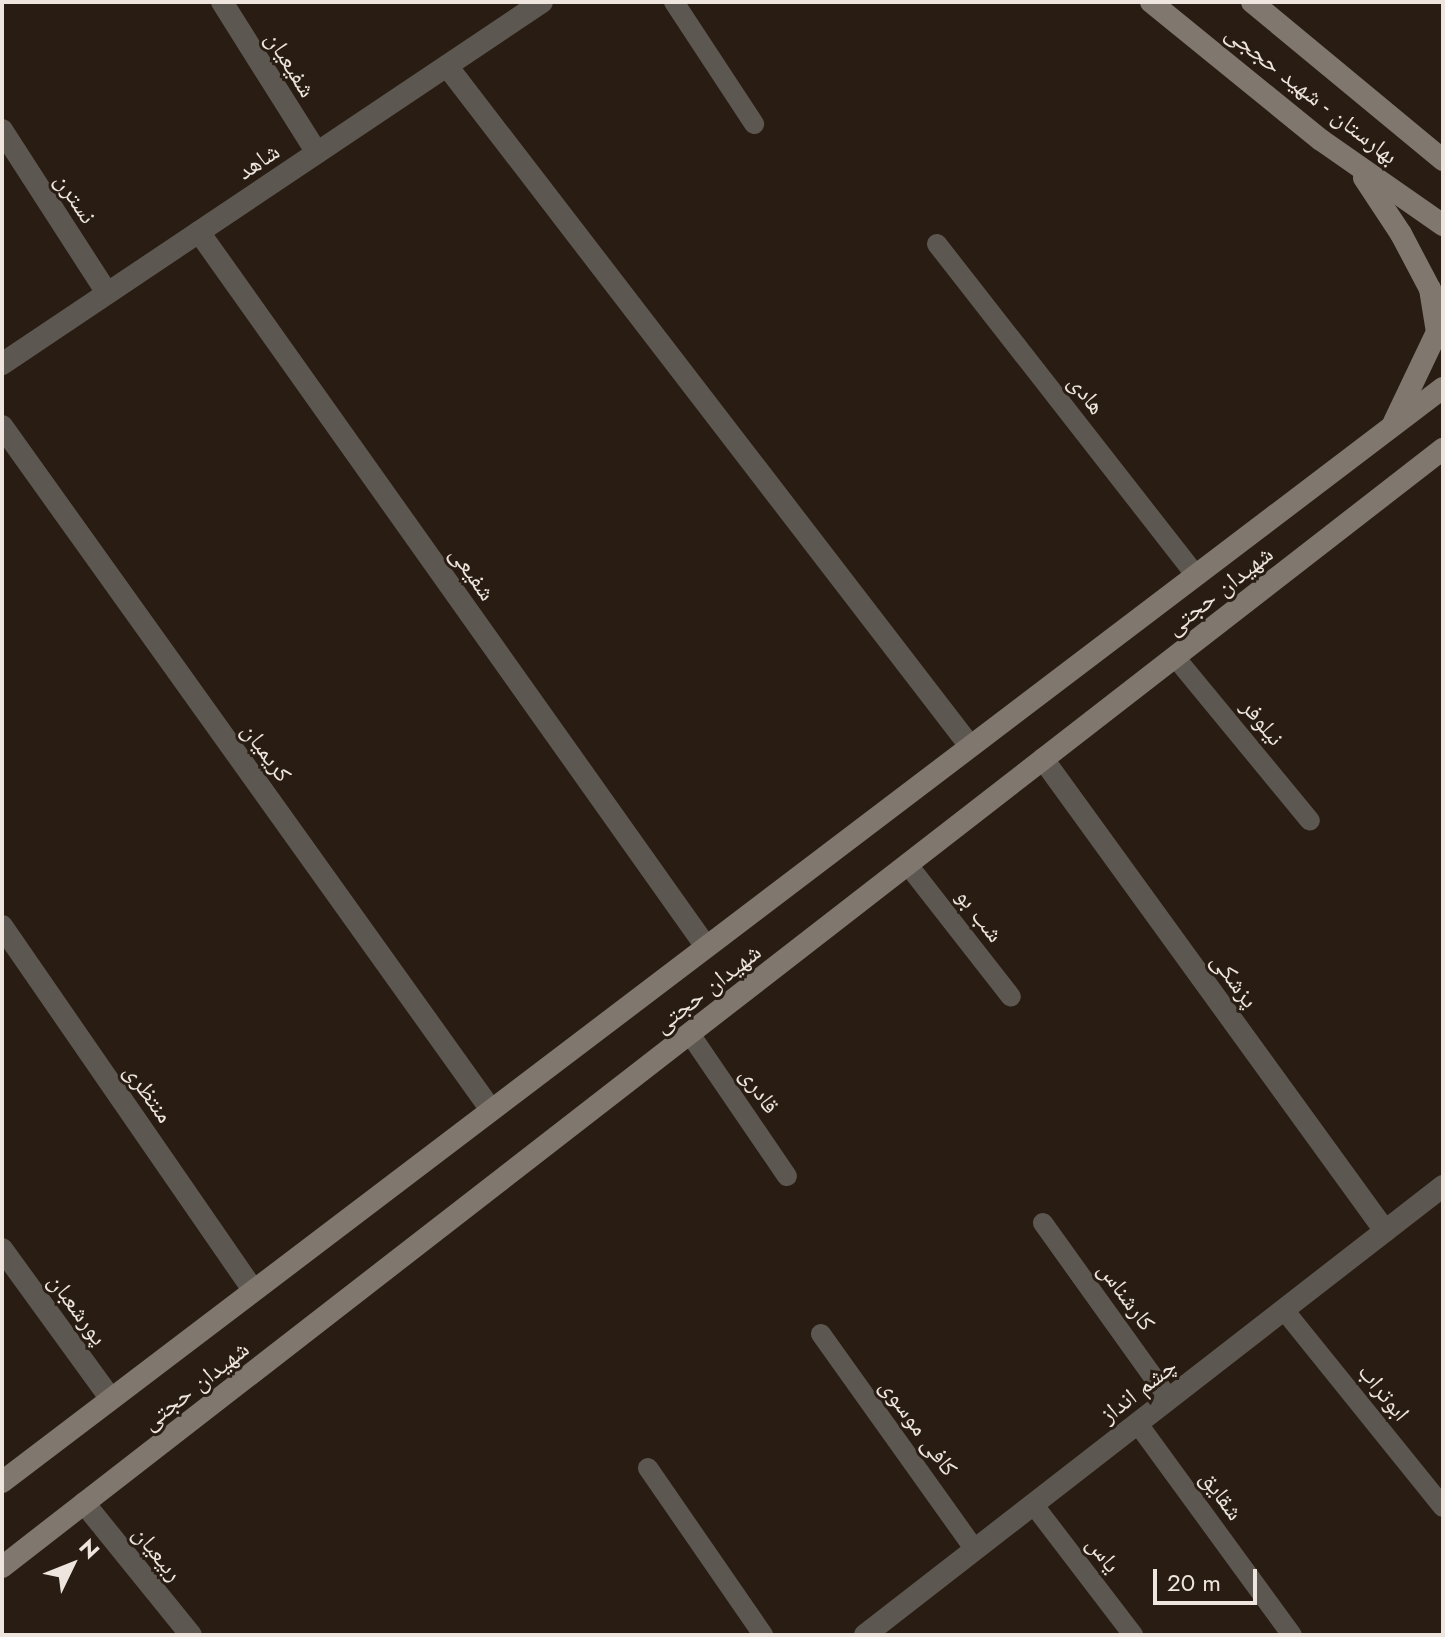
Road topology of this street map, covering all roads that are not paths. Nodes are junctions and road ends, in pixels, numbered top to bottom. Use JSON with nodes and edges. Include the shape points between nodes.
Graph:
{"nodes":[{"id":1,"x":222,"y":2,"type":"edge"},
{"id":2,"x":542,"y":2,"type":"edge"},
{"id":3,"x":674,"y":2,"type":"edge"},
{"id":4,"x":1151,"y":2,"type":"edge"},
{"id":5,"x":1252,"y":2,"type":"edge"},
{"id":6,"x":447,"y":66,"type":"junction"},
{"id":7,"x":754,"y":124,"type":"dead end"},
{"id":8,"x":2,"y":130,"type":"edge"},
{"id":9,"x":1321,"y":140,"type":"junction"},
{"id":10,"x":317,"y":153,"type":"junction"},
{"id":11,"x":1443,"y":160,"type":"edge"},
{"id":12,"x":1443,"y":225,"type":"edge"},
{"id":13,"x":199,"y":232,"type":"junction"},
{"id":14,"x":937,"y":244,"type":"dead end"},
{"id":15,"x":107,"y":293,"type":"junction"},
{"id":16,"x":2,"y":364,"type":"edge"},
{"id":17,"x":1443,"y":388,"type":"edge"},
{"id":18,"x":2,"y":426,"type":"edge"},
{"id":19,"x":1390,"y":430,"type":"junction"},
{"id":20,"x":1443,"y":449,"type":"edge"},
{"id":21,"x":1196,"y":576,"type":"junction"},
{"id":22,"x":1175,"y":657,"type":"junction"},
{"id":23,"x":970,"y":746,"type":"junction"},
{"id":24,"x":1043,"y":759,"type":"junction"},
{"id":25,"x":1310,"y":821,"type":"dead end"},
{"id":26,"x":908,"y":865,"type":"junction"},
{"id":27,"x":2,"y":926,"type":"edge"},
{"id":28,"x":705,"y":945,"type":"junction"},
{"id":29,"x":1011,"y":997,"type":"dead end"},
{"id":30,"x":690,"y":1034,"type":"junction"},
{"id":31,"x":489,"y":1107,"type":"junction"},
{"id":32,"x":787,"y":1176,"type":"dead end"},
{"id":33,"x":1443,"y":1186,"type":"edge"},
{"id":34,"x":1043,"y":1223,"type":"dead end"},
{"id":35,"x":1385,"y":1231,"type":"junction"},
{"id":36,"x":2,"y":1249,"type":"edge"},
{"id":37,"x":253,"y":1290,"type":"junction"},
{"id":38,"x":1284,"y":1310,"type":"junction"},
{"id":39,"x":821,"y":1334,"type":"dead end"},
{"id":40,"x":111,"y":1399,"type":"junction"},
{"id":41,"x":1169,"y":1399,"type":"junction"},
{"id":42,"x":1138,"y":1424,"type":"junction"},
{"id":43,"x":648,"y":1468,"type":"dead end"},
{"id":44,"x":2,"y":1482,"type":"edge"},
{"id":45,"x":84,"y":1503,"type":"junction"},
{"id":46,"x":1033,"y":1504,"type":"junction"},
{"id":47,"x":1443,"y":1507,"type":"edge"},
{"id":48,"x":975,"y":1550,"type":"junction"},
{"id":49,"x":2,"y":1567,"type":"edge"},
{"id":50,"x":191,"y":1635,"type":"edge"},
{"id":51,"x":763,"y":1635,"type":"edge"},
{"id":52,"x":865,"y":1635,"type":"edge"},
{"id":53,"x":1133,"y":1635,"type":"edge"},
{"id":54,"x":1292,"y":1635,"type":"edge"}],
"edges":[{"from":1,"to":10,"type":"street","name":"شفیعیان"},
{"from":2,"to":6,"type":"street","name":"شاهد"},
{"from":3,"to":7,"type":"lane"},
{"from":4,"to":9,"type":"main road","name":"بهارستان - شهید حججی"},
{"from":5,"to":11,"type":"main road","name":"بهارستان - شهید حججی"},
{"from":6,"to":10,"type":"street","name":"شاهد"},
{"from":6,"to":23,"type":"street"},
{"from":8,"to":15,"type":"street","name":"نسترن"},
{"from":9,"to":12,"type":"main road","name":"بهارستان - شهید حججی"},
{"from":9,"to":19,"type":"main road","via":[[1371,184],[1430,289],[1437,332]]},
{"from":10,"to":13,"type":"street","name":"شاهد"},
{"from":13,"to":15,"type":"street","name":"شاهد"},
{"from":13,"to":28,"type":"street","name":"شفیعی"},
{"from":14,"to":21,"type":"lane","name":"هادی"},
{"from":15,"to":16,"type":"street","name":"شاهد"},
{"from":17,"to":19,"type":"main road","name":"شهیدان حجتی"},
{"from":18,"to":31,"type":"street","name":"کریمیان"},
{"from":19,"to":21,"type":"main road","name":"شهیدان حجتی"},
{"from":20,"to":22,"type":"main road","name":"شهیدان حجتی"},
{"from":21,"to":23,"type":"main road","name":"شهیدان حجتی"},
{"from":22,"to":24,"type":"main road","name":"شهیدان حجتی"},
{"from":22,"to":25,"type":"lane","name":"نیلوفر"},
{"from":23,"to":28,"type":"main road","name":"شهیدان حجتی"},
{"from":24,"to":26,"type":"main road","name":"شهیدان حجتی"},
{"from":24,"to":35,"type":"street","name":"پزشکی"},
{"from":26,"to":29,"type":"lane","name":"شب بو"},
{"from":26,"to":30,"type":"main road","name":"شهیدان حجتی"},
{"from":27,"to":37,"type":"street","name":"منتظری"},
{"from":28,"to":31,"type":"main road","name":"شهیدان حجتی"},
{"from":30,"to":32,"type":"lane","name":"قادری"},
{"from":30,"to":45,"type":"main road","name":"شهیدان حجتی"},
{"from":31,"to":37,"type":"main road","name":"شهیدان حجتی"},
{"from":33,"to":35,"type":"street","name":"چشم انداز"},
{"from":34,"to":41,"type":"lane","name":"کارشناس"},
{"from":35,"to":38,"type":"street","name":"چشم انداز"},
{"from":36,"to":40,"type":"street","name":"پورشعبان"},
{"from":37,"to":40,"type":"main road","name":"شهیدان حجتی"},
{"from":38,"to":41,"type":"street","name":"چشم انداز"},
{"from":38,"to":47,"type":"lane","name":"ابوتراب"},
{"from":39,"to":48,"type":"lane","name":"کافی موسوی"},
{"from":40,"to":44,"type":"main road","name":"شهیدان حجتی"},
{"from":41,"to":42,"type":"street","name":"چشم انداز"},
{"from":42,"to":46,"type":"street","name":"چشم انداز"},
{"from":42,"to":54,"type":"lane","name":"شقایق"},
{"from":43,"to":51,"type":"lane"},
{"from":45,"to":49,"type":"main road","name":"شهیدان حجتی"},
{"from":45,"to":50,"type":"street","name":"ربیعیان"},
{"from":46,"to":48,"type":"street","name":"چشم انداز"},
{"from":46,"to":53,"type":"lane","name":"یاس"},
{"from":48,"to":52,"type":"street","name":"چشم انداز"}]}
